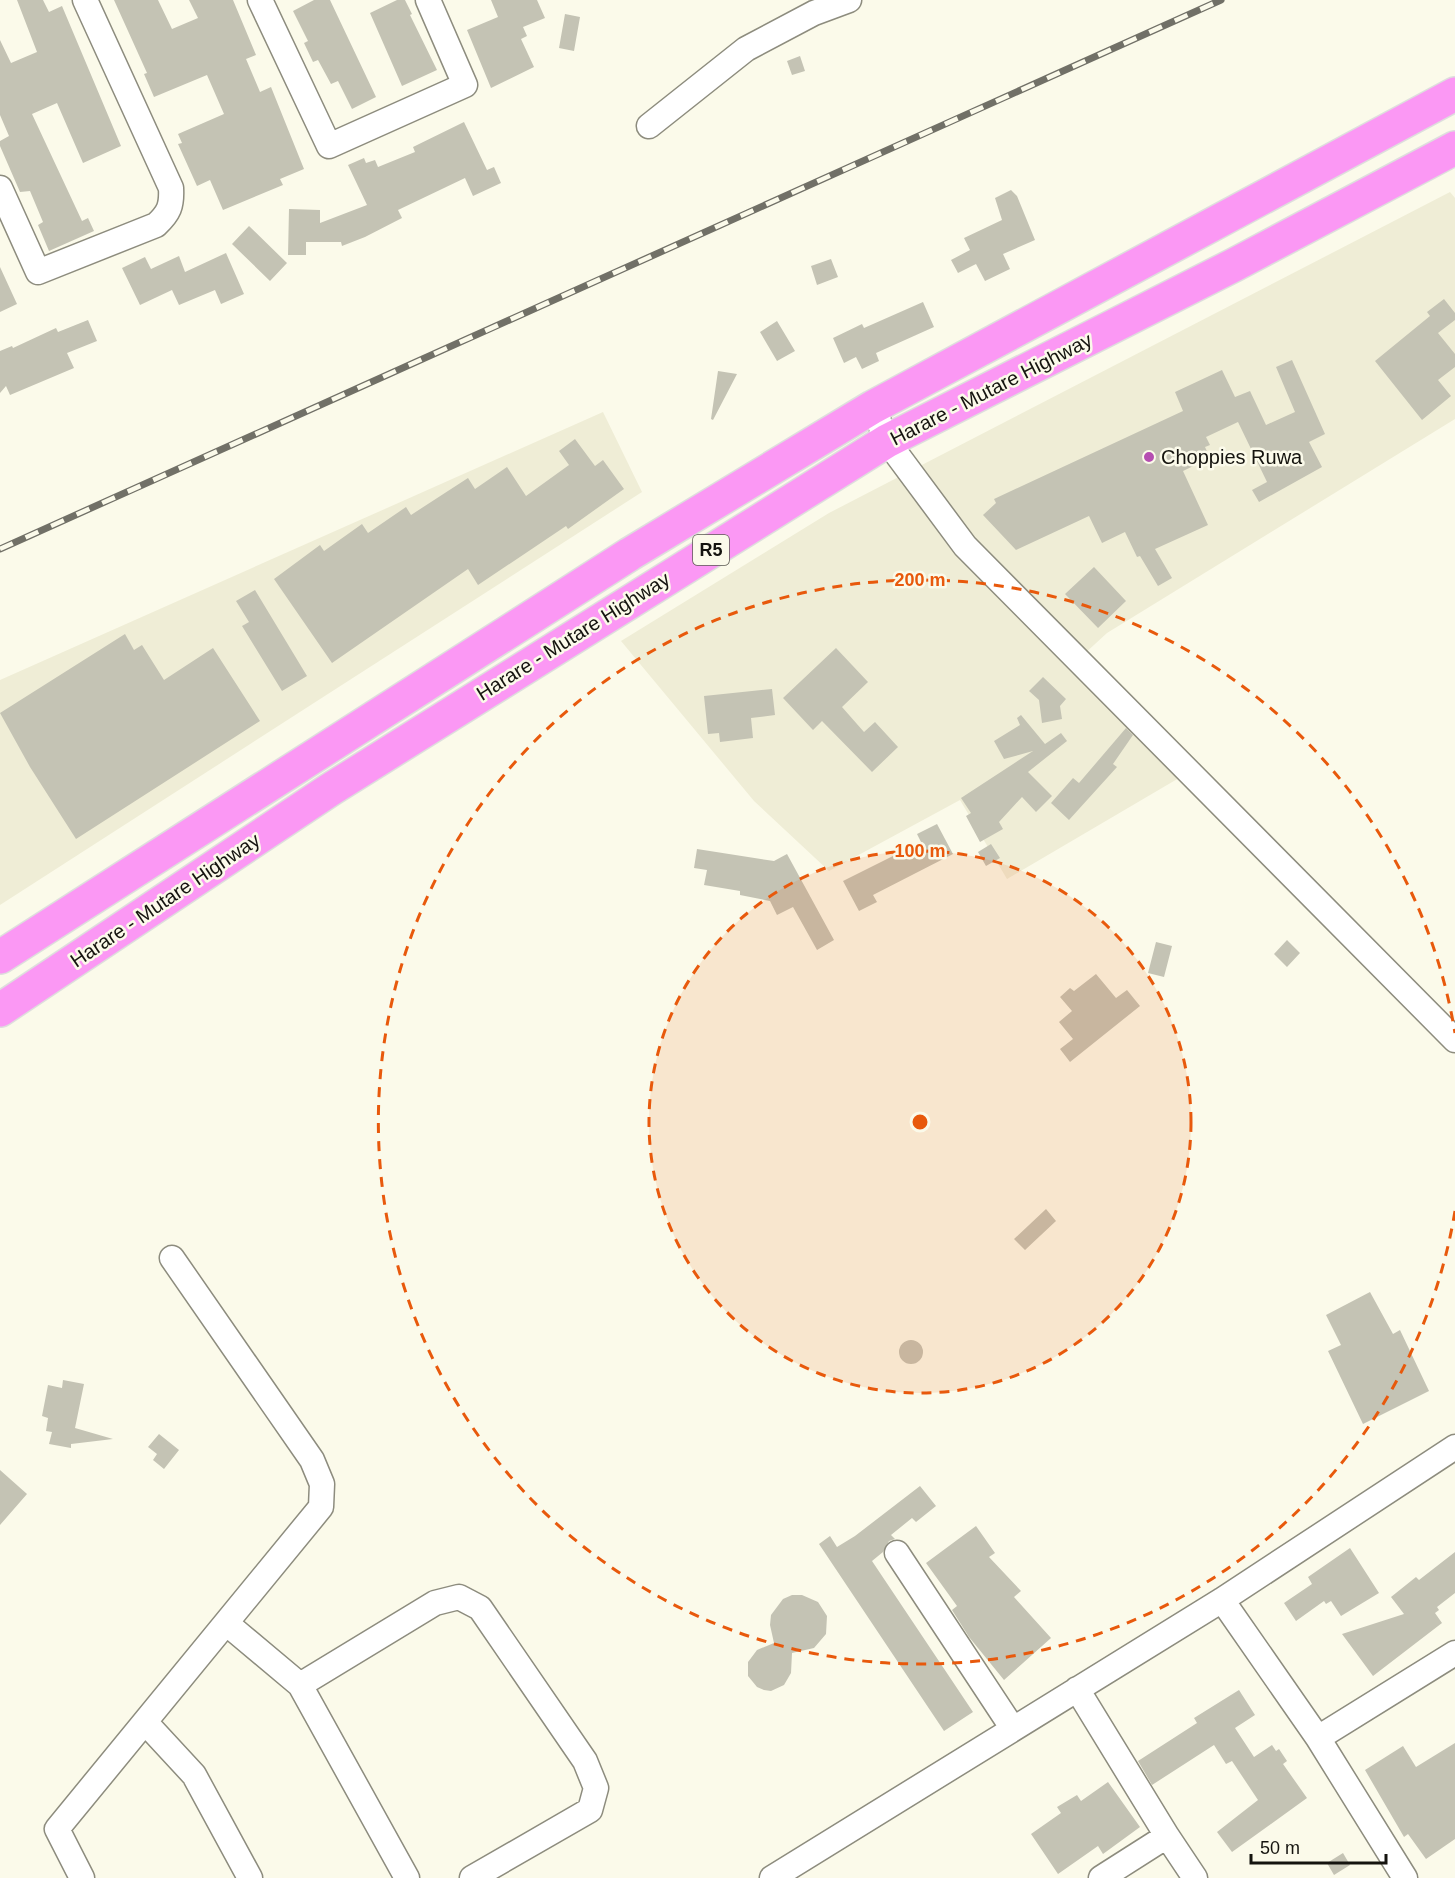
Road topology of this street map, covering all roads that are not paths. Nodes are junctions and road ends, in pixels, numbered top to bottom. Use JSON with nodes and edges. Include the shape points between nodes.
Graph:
{"nodes":[{"id":1,"x":85,"y":0,"type":"edge"},
{"id":2,"x":260,"y":0,"type":"edge"},
{"id":3,"x":428,"y":0,"type":"edge"},
{"id":4,"x":849,"y":0,"type":"edge"},
{"id":5,"x":1455,"y":94,"type":"edge"},
{"id":6,"x":649,"y":126,"type":"dead end"},
{"id":7,"x":1455,"y":148,"type":"edge"},
{"id":8,"x":0,"y":188,"type":"edge"},
{"id":9,"x":873,"y":407,"type":"junction"},
{"id":10,"x":887,"y":441,"type":"junction"},
{"id":11,"x":0,"y":957,"type":"edge"},
{"id":12,"x":0,"y":1010,"type":"edge"},
{"id":13,"x":1455,"y":1040,"type":"edge"},
{"id":14,"x":172,"y":1258,"type":"dead end"},
{"id":15,"x":1455,"y":1447,"type":"edge"},
{"id":16,"x":897,"y":1553,"type":"dead end"},
{"id":17,"x":1222,"y":1600,"type":"junction"},
{"id":18,"x":226,"y":1623,"type":"junction"},
{"id":19,"x":1455,"y":1653,"type":"edge"},
{"id":20,"x":300,"y":1685,"type":"junction"},
{"id":21,"x":1077,"y":1689,"type":"junction"},
{"id":22,"x":145,"y":1722,"type":"junction"},
{"id":23,"x":1013,"y":1729,"type":"junction"},
{"id":24,"x":1318,"y":1738,"type":"junction"},
{"id":25,"x":1167,"y":1836,"type":"junction"},
{"id":26,"x":82,"y":1878,"type":"edge"},
{"id":27,"x":250,"y":1878,"type":"edge"},
{"id":28,"x":407,"y":1878,"type":"edge"},
{"id":29,"x":472,"y":1878,"type":"edge"},
{"id":30,"x":772,"y":1878,"type":"edge"},
{"id":31,"x":1101,"y":1878,"type":"edge"},
{"id":32,"x":1195,"y":1878,"type":"edge"},
{"id":33,"x":1405,"y":1878,"type":"edge"}],
"edges":[{"from":1,"to":8,"type":"street","via":[[171,188],[170,209],[156,225],[38,272]]},
{"from":2,"to":3,"type":"street","via":[[329,146],[465,85]]},
{"from":4,"to":6,"type":"street","via":[[814,13],[746,50]]},
{"from":5,"to":9,"type":"highway","name":"Harare - Mutare Highway","number":"R5"},
{"from":7,"to":10,"type":"highway","name":"Harare - Mutare Highway","number":"R5"},
{"from":9,"to":10,"type":"street"},
{"from":9,"to":11,"type":"highway","name":"Harare - Mutare Highway","number":"R5","via":[[630,554]]},
{"from":10,"to":12,"type":"highway","name":"Harare - Mutare Highway","number":"R5","via":[[331,789]]},
{"from":10,"to":13,"type":"street","via":[[965,546]]},
{"from":14,"to":18,"type":"street","via":[[312,1460],[322,1484],[321,1507]]},
{"from":15,"to":17,"type":"street"},
{"from":16,"to":23,"type":"street"},
{"from":17,"to":21,"type":"street"},
{"from":17,"to":24,"type":"street"},
{"from":18,"to":20,"type":"street"},
{"from":18,"to":22,"type":"street"},
{"from":19,"to":24,"type":"street"},
{"from":20,"to":28,"type":"street"},
{"from":20,"to":29,"type":"street","via":[[435,1603],[459,1597],[480,1608],[585,1761],[596,1788],[590,1810]]},
{"from":21,"to":23,"type":"street"},
{"from":21,"to":25,"type":"street"},
{"from":22,"to":26,"type":"street","via":[[57,1830]]},
{"from":22,"to":27,"type":"street","via":[[194,1775]]},
{"from":23,"to":30,"type":"street"},
{"from":24,"to":33,"type":"street"},
{"from":25,"to":31,"type":"street"},
{"from":25,"to":32,"type":"street"}]}
